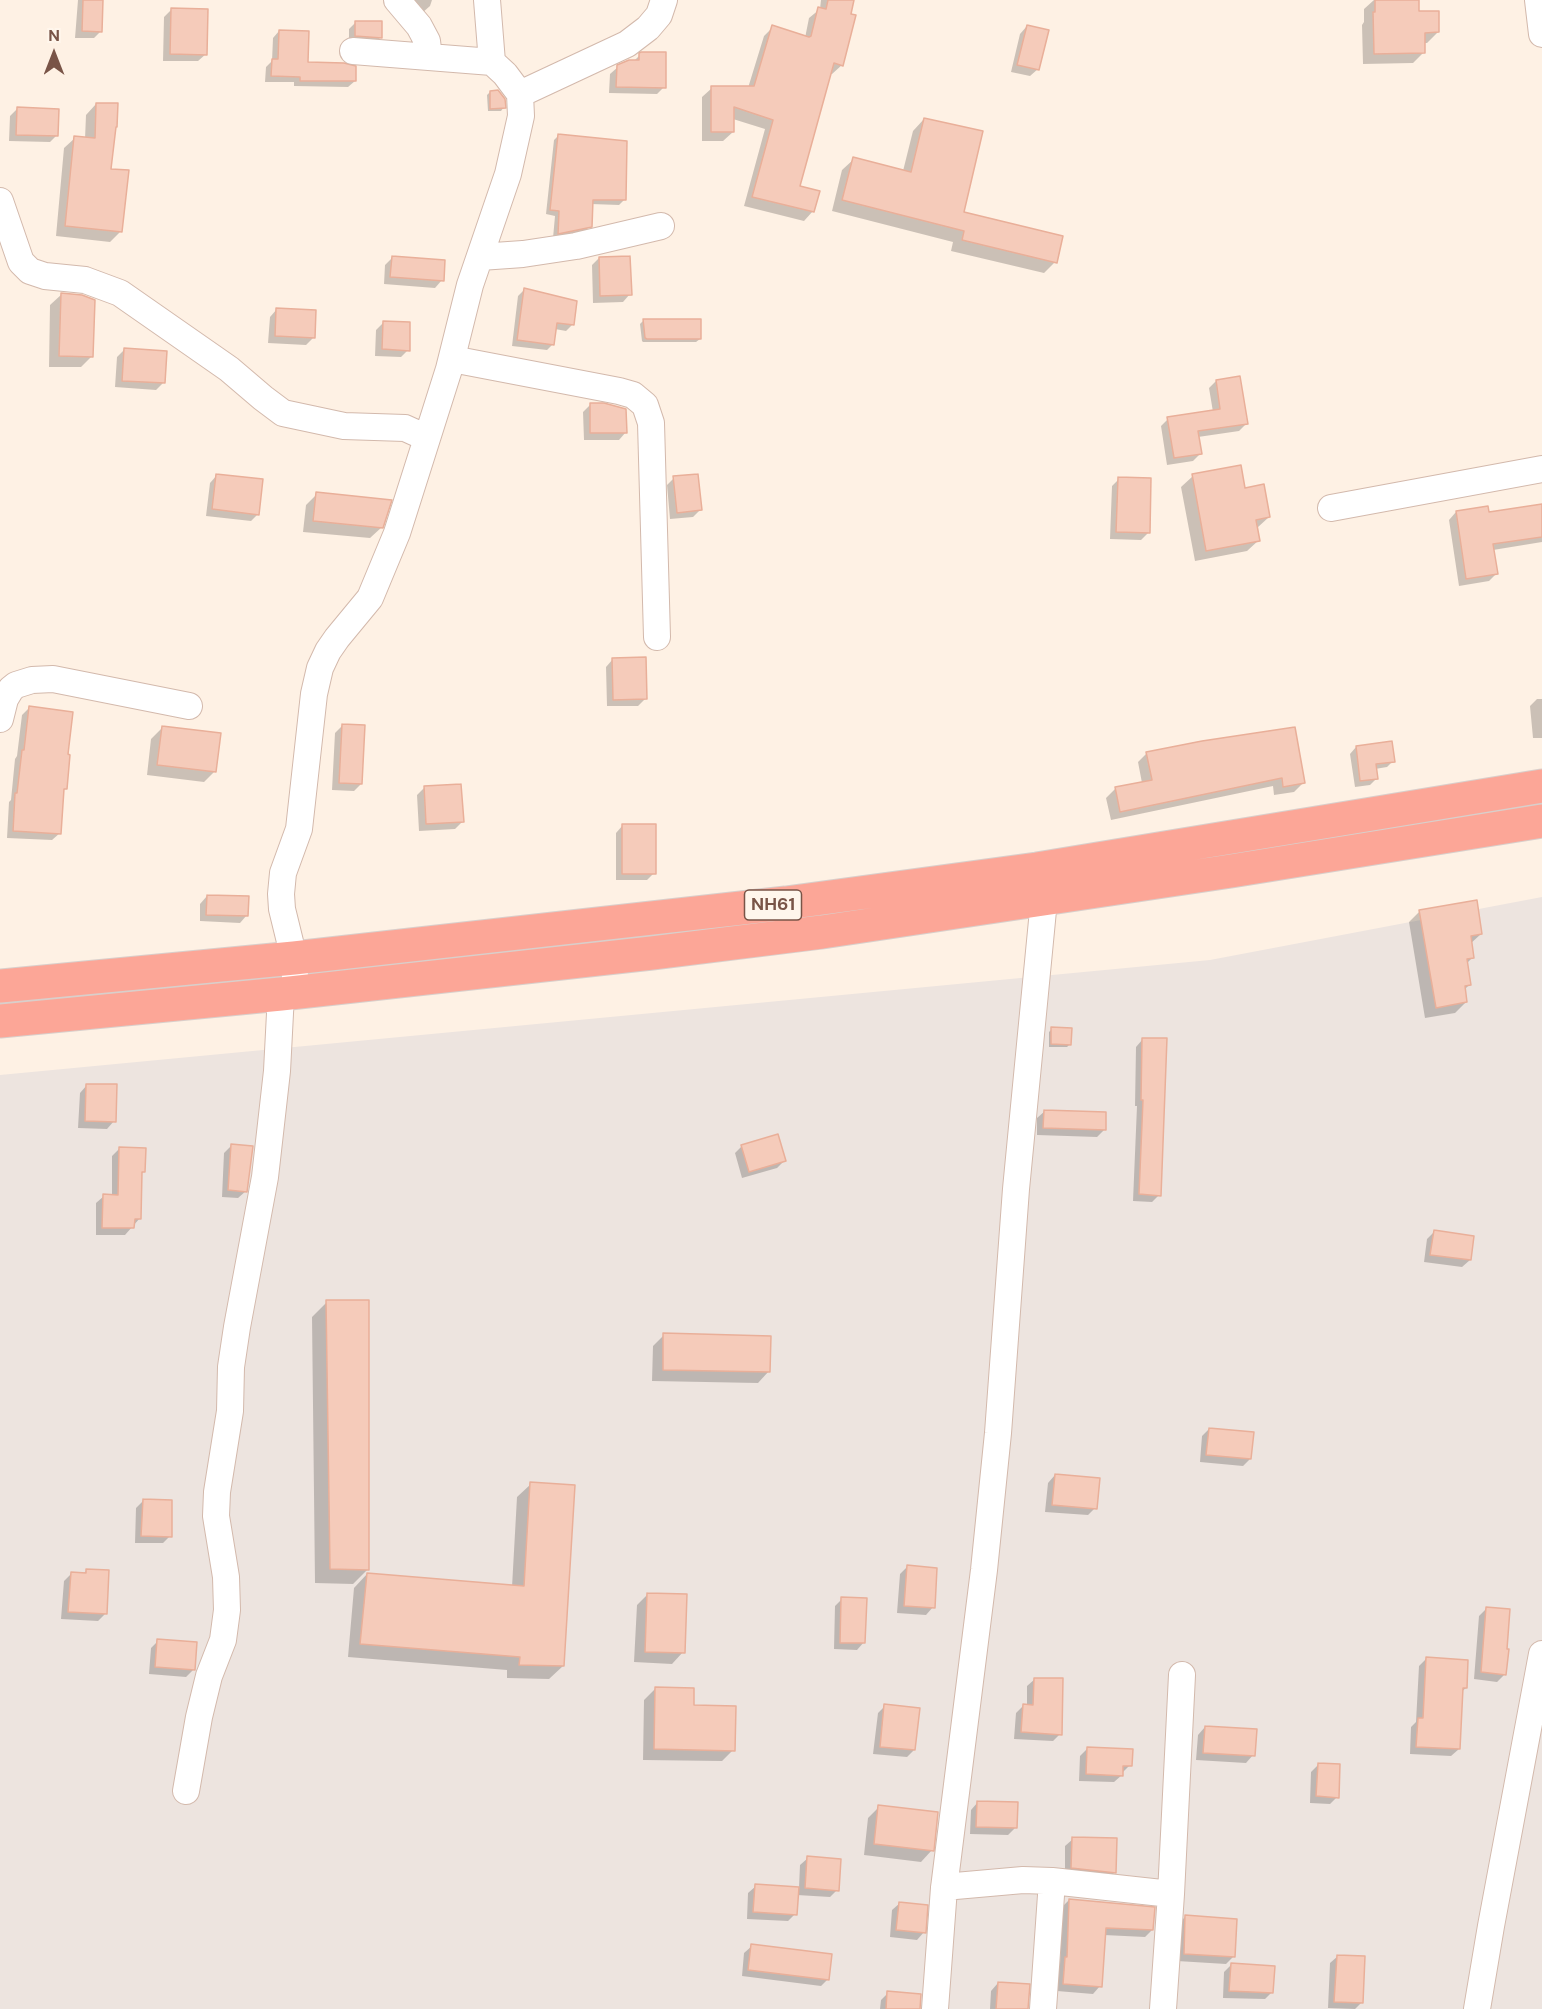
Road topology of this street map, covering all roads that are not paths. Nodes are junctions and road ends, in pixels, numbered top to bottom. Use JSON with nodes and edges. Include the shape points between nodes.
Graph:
{"nodes":[{"id":1,"x":397,"y":0,"type":"edge"},
{"id":2,"x":487,"y":0,"type":"edge"},
{"id":3,"x":664,"y":0,"type":"edge"},
{"id":4,"x":1538,"y":0,"type":"edge"},
{"id":5,"x":1542,"y":34,"type":"edge"},
{"id":6,"x":353,"y":51,"type":"dead end"},
{"id":7,"x":429,"y":57,"type":"junction"},
{"id":8,"x":492,"y":62,"type":"junction"},
{"id":9,"x":520,"y":94,"type":"junction"},
{"id":10,"x":0,"y":201,"type":"edge"},
{"id":11,"x":661,"y":226,"type":"dead end"},
{"id":12,"x":480,"y":257,"type":"junction"},
{"id":13,"x":452,"y":359,"type":"junction"},
{"id":14,"x":427,"y":438,"type":"junction"},
{"id":15,"x":1542,"y":469,"type":"edge"},
{"id":16,"x":1331,"y":508,"type":"dead end"},
{"id":17,"x":657,"y":637,"type":"dead end"},
{"id":18,"x":189,"y":706,"type":"dead end"},
{"id":19,"x":0,"y":719,"type":"edge"},
{"id":20,"x":1542,"y":786,"type":"edge"},
{"id":21,"x":1542,"y":821,"type":"edge"},
{"id":22,"x":1044,"y":900,"type":"junction"},
{"id":23,"x":294,"y":958,"type":"junction"},
{"id":24,"x":0,"y":986,"type":"edge"},
{"id":25,"x":289,"y":993,"type":"junction"},
{"id":26,"x":0,"y":1021,"type":"edge"},
{"id":27,"x":1542,"y":1654,"type":"edge"},
{"id":28,"x":1182,"y":1675,"type":"dead end"},
{"id":29,"x":186,"y":1791,"type":"dead end"},
{"id":30,"x":1053,"y":1881,"type":"junction"},
{"id":31,"x":944,"y":1887,"type":"junction"},
{"id":32,"x":1171,"y":1894,"type":"junction"},
{"id":33,"x":935,"y":2009,"type":"edge"},
{"id":34,"x":1043,"y":2009,"type":"edge"},
{"id":35,"x":1163,"y":2009,"type":"edge"},
{"id":36,"x":1477,"y":2009,"type":"edge"}],
"edges":[{"from":1,"to":7,"type":"street","via":[[427,40]]},
{"from":2,"to":8,"type":"street"},
{"from":3,"to":9,"type":"street","via":[[659,15],[627,44]]},
{"from":4,"to":5,"type":"street"},
{"from":6,"to":7,"type":"street"},
{"from":7,"to":8,"type":"street"},
{"from":8,"to":9,"type":"street"},
{"from":9,"to":12,"type":"street","via":[[521,116],[508,174]]},
{"from":10,"to":14,"type":"street","via":[[21,262],[30,272],[85,280],[120,293],[229,369],[283,413],[344,426],[405,428]]},
{"from":11,"to":12,"type":"street","via":[[576,246]]},
{"from":12,"to":13,"type":"street"},
{"from":13,"to":14,"type":"street"},
{"from":13,"to":17,"type":"street","via":[[619,391],[633,395],[645,405],[651,423]]},
{"from":14,"to":23,"type":"street","via":[[380,577],[370,598],[328,651],[314,694],[299,829],[283,873],[282,909]]},
{"from":15,"to":16,"type":"street"},
{"from":18,"to":19,"type":"street","via":[[38,679],[11,689]]},
{"from":20,"to":23,"type":"highway","number":"NH61","via":[[1037,869],[774,905]]},
{"from":21,"to":22,"type":"highway","number":"NH61"},
{"from":22,"to":25,"type":"highway","number":"NH61","via":[[652,953]]},
{"from":22,"to":31,"type":"street","via":[[997,1444]]},
{"from":23,"to":24,"type":"highway","number":"NH61"},
{"from":23,"to":25,"type":"street"},
{"from":25,"to":26,"type":"highway","number":"NH61"},
{"from":25,"to":29,"type":"street","via":[[265,1177],[231,1367],[230,1411],[217,1492],[216,1516],[227,1610],[223,1640],[199,1717]]},
{"from":27,"to":36,"type":"street"},
{"from":28,"to":32,"type":"street"},
{"from":30,"to":31,"type":"street"},
{"from":30,"to":32,"type":"street"},
{"from":30,"to":34,"type":"street"},
{"from":31,"to":33,"type":"street"},
{"from":32,"to":35,"type":"street"}]}
